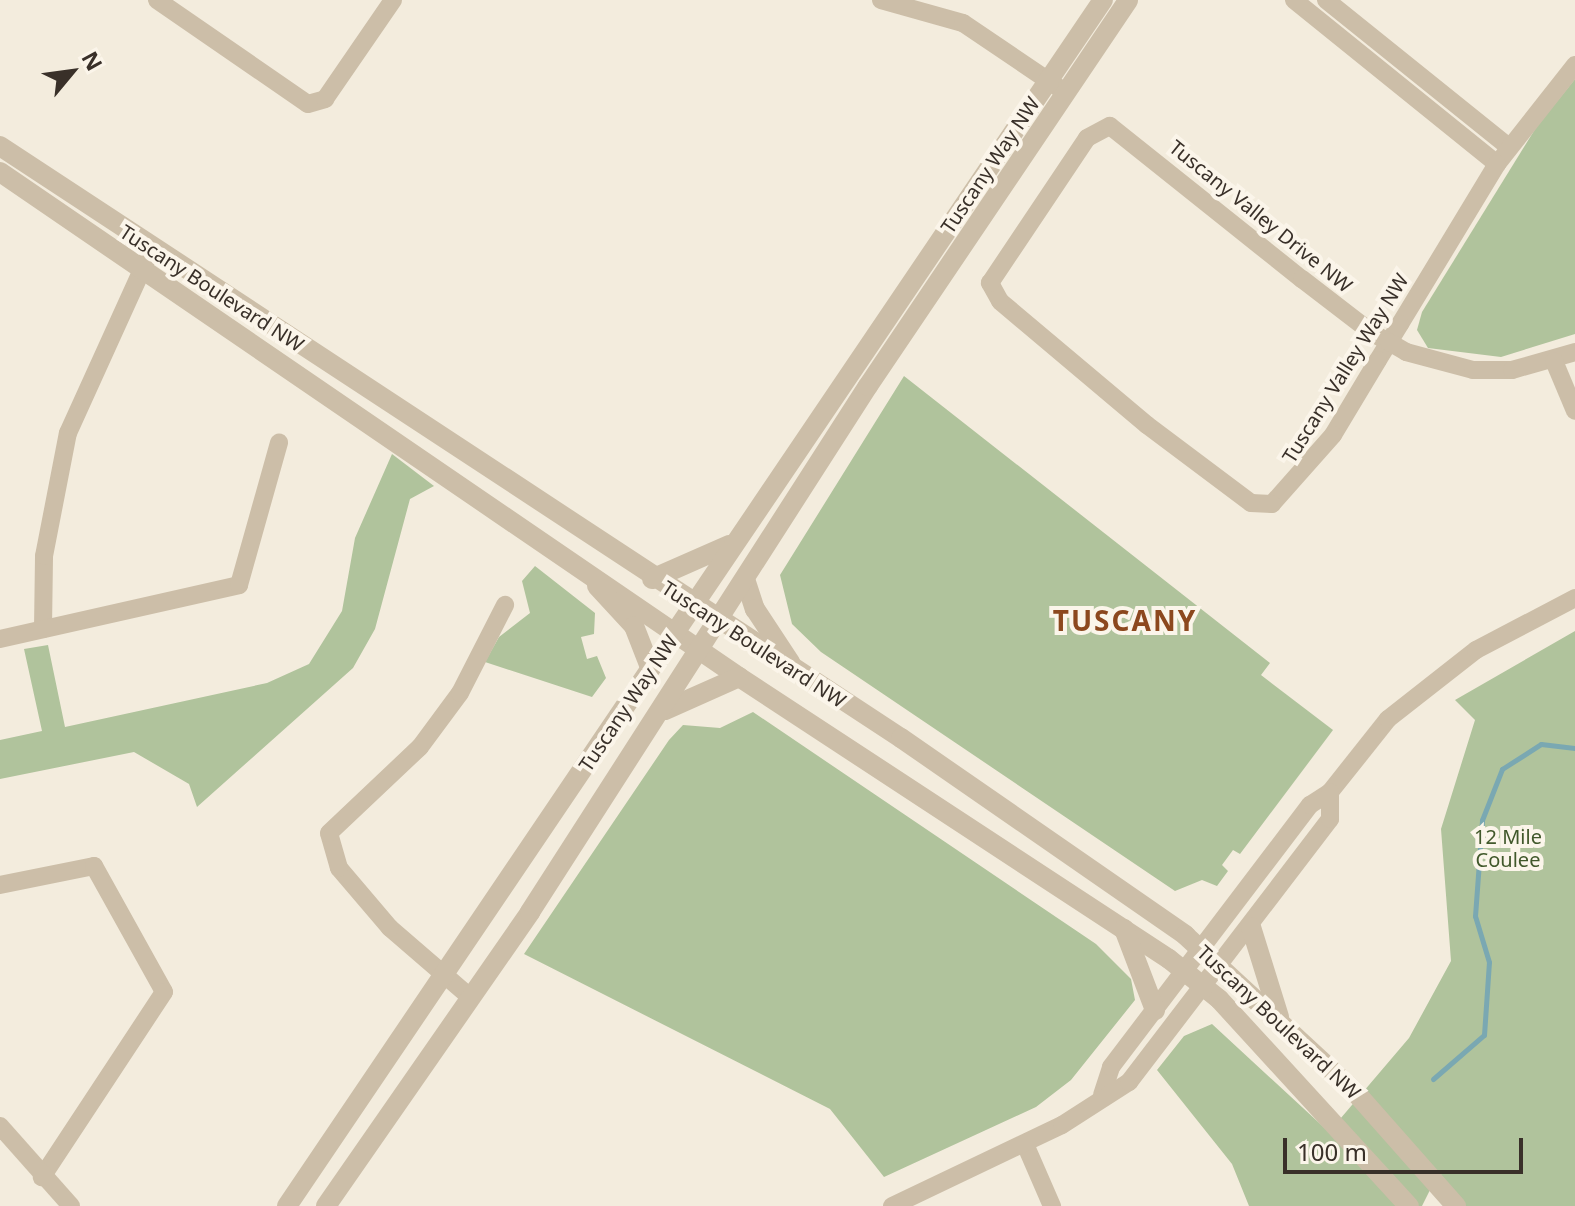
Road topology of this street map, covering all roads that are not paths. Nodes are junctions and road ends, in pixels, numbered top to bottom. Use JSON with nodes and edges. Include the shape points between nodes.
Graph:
{"nodes":[{"id":1,"x":157,"y":0,"type":"edge"},
{"id":2,"x":393,"y":0,"type":"edge"},
{"id":3,"x":881,"y":0,"type":"edge"},
{"id":4,"x":1103,"y":0,"type":"edge"},
{"id":5,"x":1128,"y":0,"type":"edge"},
{"id":6,"x":1294,"y":0,"type":"edge"},
{"id":7,"x":1326,"y":0,"type":"edge"},
{"id":8,"x":1575,"y":65,"type":"edge"},
{"id":9,"x":1047,"y":80,"type":"junction"},
{"id":10,"x":1066,"y":92,"type":"junction"},
{"id":11,"x":0,"y":146,"type":"edge"},
{"id":12,"x":1509,"y":147,"type":"junction"},
{"id":13,"x":1497,"y":164,"type":"junction"},
{"id":14,"x":0,"y":172,"type":"edge"},
{"id":15,"x":1045,"y":201,"type":"joint"},
{"id":16,"x":147,"y":259,"type":"junction"},
{"id":17,"x":1389,"y":342,"type":"junction"},
{"id":18,"x":1569,"y":358,"type":"edge"},
{"id":19,"x":1575,"y":411,"type":"edge"},
{"id":20,"x":279,"y":443,"type":"dead end"},
{"id":21,"x":736,"y":541,"type":"junction"},
{"id":22,"x":567,"y":554,"type":"junction"},
{"id":23,"x":652,"y":579,"type":"junction"},
{"id":24,"x":745,"y":579,"type":"junction"},
{"id":25,"x":1575,"y":598,"type":"edge"},
{"id":26,"x":505,"y":605,"type":"dead end"},
{"id":27,"x":694,"y":605,"type":"junction"},
{"id":28,"x":718,"y":621,"type":"junction"},
{"id":29,"x":43,"y":629,"type":"junction"},
{"id":30,"x":676,"y":632,"type":"junction"},
{"id":31,"x":0,"y":639,"type":"edge"},
{"id":32,"x":701,"y":649,"type":"junction"},
{"id":33,"x":650,"y":667,"type":"junction"},
{"id":34,"x":797,"y":672,"type":"junction"},
{"id":35,"x":739,"y":677,"type":"junction"},
{"id":36,"x":658,"y":714,"type":"junction"},
{"id":37,"x":1330,"y":792,"type":"junction"},
{"id":38,"x":0,"y":885,"type":"edge"},
{"id":39,"x":1251,"y":927,"type":"junction"},
{"id":40,"x":1124,"y":929,"type":"junction"},
{"id":41,"x":1202,"y":948,"type":"junction"},
{"id":42,"x":1222,"y":965,"type":"junction"},
{"id":43,"x":1185,"y":971,"type":"junction"},
{"id":44,"x":445,"y":976,"type":"junction"},
{"id":45,"x":1205,"y":987,"type":"junction"},
{"id":46,"x":470,"y":997,"type":"junction"},
{"id":47,"x":1155,"y":1010,"type":"junction"},
{"id":48,"x":1279,"y":1017,"type":"junction"},
{"id":49,"x":1102,"y":1095,"type":"junction"},
{"id":50,"x":0,"y":1126,"type":"edge"},
{"id":51,"x":1025,"y":1144,"type":"junction"},
{"id":52,"x":42,"y":1177,"type":"junction"},
{"id":53,"x":71,"y":1206,"type":"edge"},
{"id":54,"x":287,"y":1206,"type":"edge"},
{"id":55,"x":326,"y":1206,"type":"edge"},
{"id":56,"x":892,"y":1206,"type":"edge"},
{"id":57,"x":1052,"y":1206,"type":"edge"},
{"id":58,"x":1409,"y":1206,"type":"edge"},
{"id":59,"x":1456,"y":1206,"type":"edge"}],
"edges":[{"from":1,"to":2,"type":"street","via":[[308,104],[325,99]]},
{"from":3,"to":9,"type":"street","via":[[963,23]]},
{"from":4,"to":9,"type":"street","name":"Tuscany Way NW"},
{"from":5,"to":10,"type":"street","name":"Tuscany Way NW"},
{"from":6,"to":13,"type":"street"},
{"from":7,"to":12,"type":"street"},
{"from":8,"to":12,"type":"street","name":"Tuscany Valley Way NW"},
{"from":9,"to":10,"type":"street"},
{"from":9,"to":21,"type":"street","name":"Tuscany Way NW"},
{"from":10,"to":24,"type":"street","name":"Tuscany Way NW"},
{"from":11,"to":16,"type":"street","name":"Tuscany Boulevard NW"},
{"from":12,"to":13,"type":"street","name":"Tuscany Valley Way NW"},
{"from":13,"to":17,"type":"street","name":"Tuscany Valley Way NW"},
{"from":14,"to":16,"type":"street","name":"Tuscany Boulevard NW"},
{"from":15,"to":17,"type":"street","name":"Tuscany Valley Drive NW","via":[[1087,138],[1115,127]]},
{"from":15,"to":17,"type":"street","name":"Tuscany Valley Way NW","via":[[991,279],[992,293],[1251,503],[1272,504],[1301,478]]},
{"from":16,"to":22,"type":"street","name":"Tuscany Boulevard NW"},
{"from":16,"to":23,"type":"street","name":"Tuscany Boulevard NW"},
{"from":16,"to":29,"type":"street","via":[[109,331],[57,473]]},
{"from":17,"to":18,"type":"street","name":"Tuscany Valley Drive NW","via":[[1427,362],[1473,370]]},
{"from":18,"to":19,"type":"street"},
{"from":20,"to":29,"type":"street","via":[[239,585]]},
{"from":21,"to":23,"type":"street","via":[[703,562]]},
{"from":21,"to":27,"type":"street","name":"Tuscany Way NW"},
{"from":22,"to":30,"type":"street","name":"Tuscany Boulevard NW"},
{"from":22,"to":33,"type":"street","via":[[634,626]]},
{"from":23,"to":27,"type":"street","name":"Tuscany Boulevard NW"},
{"from":24,"to":28,"type":"street","name":"Tuscany Way NW"},
{"from":24,"to":34,"type":"street","via":[[755,609]]},
{"from":25,"to":37,"type":"street","via":[[1433,680],[1388,719]]},
{"from":26,"to":44,"type":"street","via":[[460,693],[420,747],[329,833],[339,868],[390,928]]},
{"from":27,"to":28,"type":"street","name":"Tuscany Boulevard NW"},
{"from":27,"to":30,"type":"street","name":"Tuscany Way NW"},
{"from":28,"to":32,"type":"street","name":"Tuscany Way NW"},
{"from":28,"to":34,"type":"street","name":"Tuscany Boulevard NW"},
{"from":29,"to":31,"type":"street"},
{"from":30,"to":32,"type":"street","name":"Tuscany Boulevard NW"},
{"from":30,"to":33,"type":"street","name":"Tuscany Way NW"},
{"from":32,"to":35,"type":"street","name":"Tuscany Boulevard NW"},
{"from":32,"to":36,"type":"street","name":"Tuscany Way NW"},
{"from":33,"to":44,"type":"street","name":"Tuscany Way NW"},
{"from":34,"to":41,"type":"street","name":"Tuscany Boulevard NW"},
{"from":35,"to":36,"type":"street"},
{"from":35,"to":40,"type":"street","name":"Tuscany Boulevard NW"},
{"from":36,"to":46,"type":"street","name":"Tuscany Way NW"},
{"from":37,"to":39,"type":"street","via":[[1330,819]]},
{"from":37,"to":41,"type":"street","via":[[1310,805]]},
{"from":38,"to":52,"type":"street","via":[[94,866],[164,992]]},
{"from":39,"to":42,"type":"street"},
{"from":39,"to":48,"type":"street"},
{"from":40,"to":43,"type":"street","name":"Tuscany Boulevard NW"},
{"from":40,"to":47,"type":"street"},
{"from":41,"to":42,"type":"street","name":"Tuscany Boulevard NW"},
{"from":41,"to":43,"type":"street"},
{"from":42,"to":45,"type":"street"},
{"from":42,"to":48,"type":"street","name":"Tuscany Boulevard NW"},
{"from":43,"to":45,"type":"street","name":"Tuscany Boulevard NW"},
{"from":43,"to":47,"type":"street"},
{"from":44,"to":46,"type":"street"},
{"from":44,"to":54,"type":"street","name":"Tuscany Way NW"},
{"from":45,"to":49,"type":"street","via":[[1129,1082]]},
{"from":45,"to":58,"type":"street","name":"Tuscany Boulevard NW"},
{"from":46,"to":55,"type":"street","name":"Tuscany Way NW"},
{"from":47,"to":49,"type":"street","via":[[1111,1067]]},
{"from":48,"to":59,"type":"street","name":"Tuscany Boulevard NW"},
{"from":49,"to":51,"type":"street"},
{"from":50,"to":52,"type":"street"},
{"from":51,"to":56,"type":"street"},
{"from":51,"to":57,"type":"street"},
{"from":52,"to":53,"type":"street"}]}
